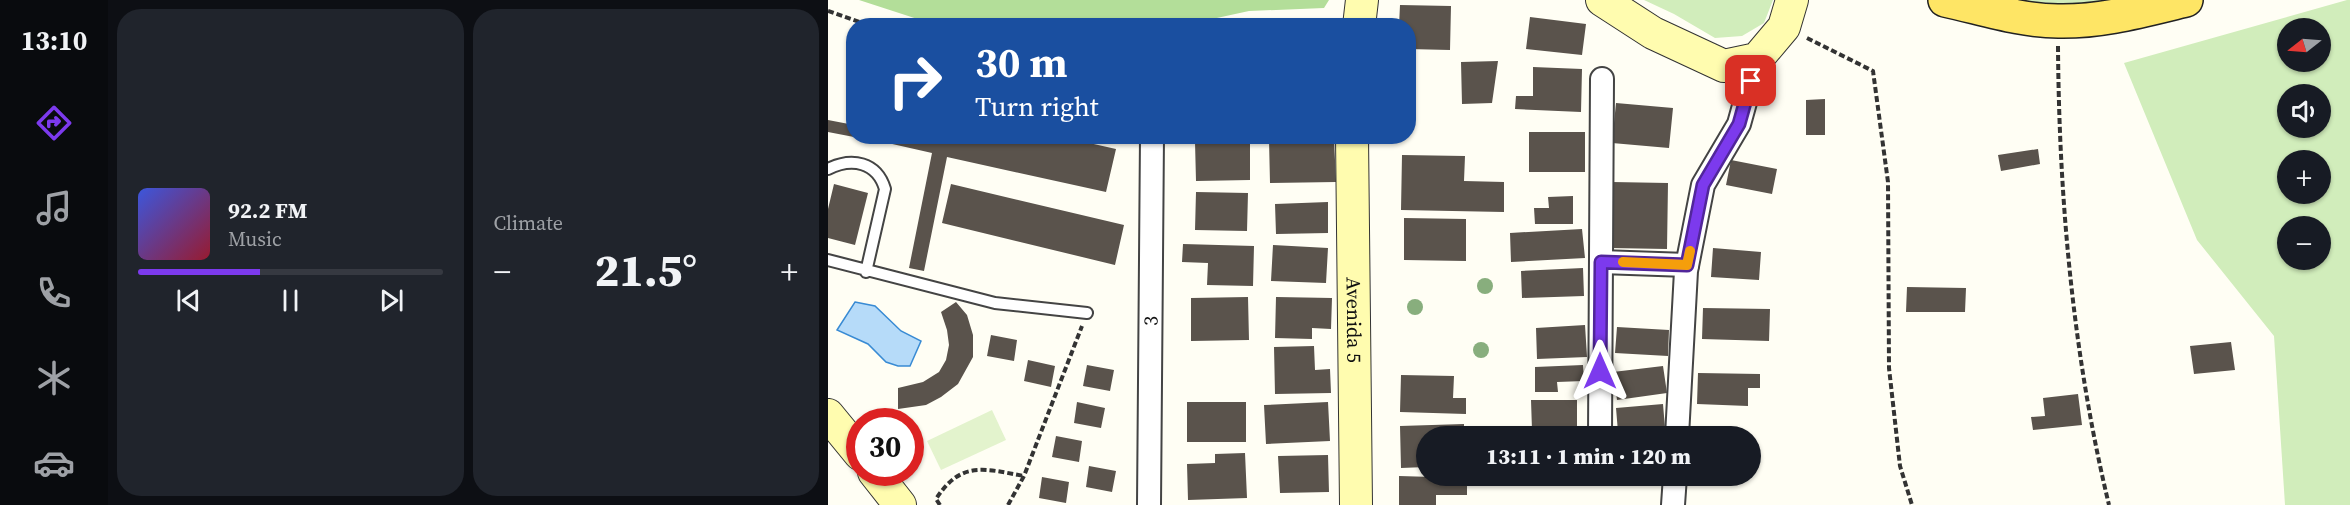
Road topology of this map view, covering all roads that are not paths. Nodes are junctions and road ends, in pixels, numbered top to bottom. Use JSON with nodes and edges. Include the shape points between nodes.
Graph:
{"nodes":[{"id":1,"x":1362,"y":0,"type":"edge"},
{"id":2,"x":1602,"y":0,"type":"edge"},
{"id":3,"x":1945,"y":0,"type":"edge"},
{"id":4,"x":2186,"y":0,"type":"edge"},
{"id":5,"x":2113,"y":9,"type":"edge"},
{"id":6,"x":1788,"y":14,"type":"edge"},
{"id":7,"x":1360,"y":18,"type":"edge"},
{"id":8,"x":1757,"y":59,"type":"junction"},
{"id":9,"x":1602,"y":79,"type":"dead end"},
{"id":10,"x":1152,"y":144,"type":"edge"},
{"id":11,"x":1352,"y":144,"type":"edge"},
{"id":12,"x":828,"y":169,"type":"edge"},
{"id":13,"x":828,"y":260,"type":"edge"},
{"id":14,"x":1601,"y":262,"type":"junction"},
{"id":15,"x":1687,"y":265,"type":"junction"},
{"id":16,"x":866,"y":272,"type":"junction"},
{"id":17,"x":1087,"y":313,"type":"road end"},
{"id":18,"x":828,"y":415,"type":"edge"},
{"id":19,"x":1600,"y":426,"type":"edge"},
{"id":20,"x":1678,"y":426,"type":"edge"},
{"id":21,"x":846,"y":437,"type":"edge"},
{"id":22,"x":885,"y":486,"type":"edge"},
{"id":23,"x":1674,"y":486,"type":"edge"},
{"id":24,"x":900,"y":505,"type":"edge"},
{"id":25,"x":1149,"y":505,"type":"edge"},
{"id":26,"x":1356,"y":505,"type":"edge"},
{"id":27,"x":1673,"y":505,"type":"edge"}],
"edges":[{"from":1,"to":7,"type":"street"},
{"from":2,"to":8,"type":"street","via":[[1653,33],[1724,66]]},
{"from":3,"to":5,"type":"main road","via":[[2057,21]]},
{"from":4,"to":5,"type":"main road"},
{"from":6,"to":8,"type":"street"},
{"from":8,"to":15,"type":"street","via":[[1739,124],[1703,185]]},
{"from":9,"to":14,"type":"street"},
{"from":10,"to":25,"type":"street","name":"3"},
{"from":11,"to":26,"type":"street","name":"Avenida 5"},
{"from":12,"to":16,"type":"lane","via":[[845,163],[867,164],[882,179],[885,189]]},
{"from":13,"to":16,"type":"lane"},
{"from":14,"to":15,"type":"street"},
{"from":14,"to":19,"type":"street"},
{"from":15,"to":20,"type":"street"},
{"from":16,"to":17,"type":"lane","via":[[995,303]]},
{"from":18,"to":21,"type":"street"},
{"from":22,"to":24,"type":"street"},
{"from":23,"to":27,"type":"street"}]}
